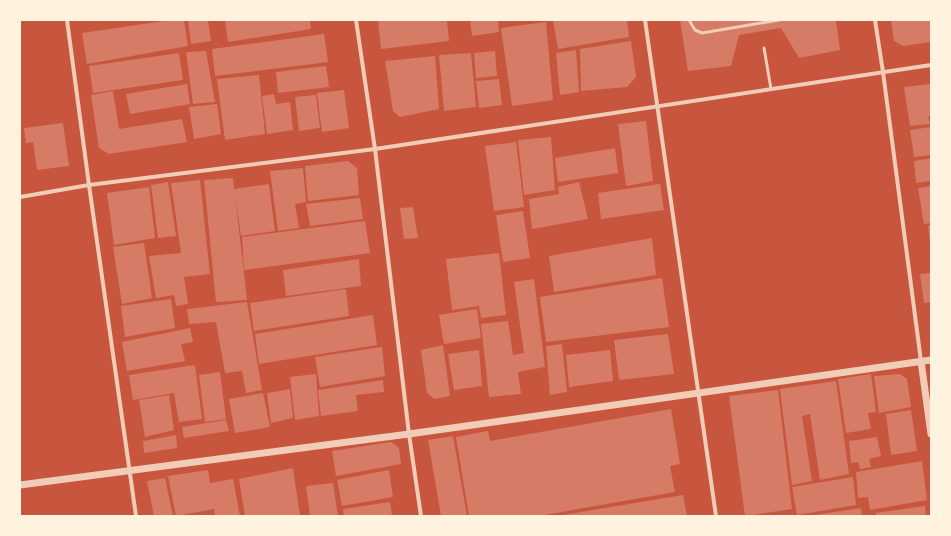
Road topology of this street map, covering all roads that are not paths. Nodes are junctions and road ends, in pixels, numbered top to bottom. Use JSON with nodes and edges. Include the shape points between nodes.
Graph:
{"nodes":[{"id":1,"x":67,"y":20,"type":"edge"},
{"id":2,"x":356,"y":20,"type":"edge"},
{"id":3,"x":645,"y":20,"type":"edge"},
{"id":4,"x":689,"y":20,"type":"edge"},
{"id":5,"x":779,"y":20,"type":"edge"},
{"id":6,"x":875,"y":20,"type":"edge"},
{"id":7,"x":764,"y":48,"type":"dead end"},
{"id":8,"x":931,"y":65,"type":"edge"},
{"id":9,"x":883,"y":72,"type":"junction"},
{"id":10,"x":771,"y":89,"type":"junction"},
{"id":11,"x":658,"y":106,"type":"junction"},
{"id":12,"x":375,"y":149,"type":"junction"},
{"id":13,"x":89,"y":185,"type":"junction"},
{"id":14,"x":20,"y":197,"type":"edge"},
{"id":15,"x":931,"y":360,"type":"edge"},
{"id":16,"x":921,"y":361,"type":"junction"},
{"id":17,"x":698,"y":392,"type":"junction"},
{"id":18,"x":409,"y":434,"type":"junction"},
{"id":19,"x":931,"y":434,"type":"edge"},
{"id":20,"x":130,"y":471,"type":"junction"},
{"id":21,"x":20,"y":485,"type":"edge"},
{"id":22,"x":136,"y":516,"type":"edge"},
{"id":23,"x":421,"y":516,"type":"edge"},
{"id":24,"x":716,"y":516,"type":"edge"}],
"edges":[{"from":1,"to":13,"type":"street"},
{"from":2,"to":12,"type":"street"},
{"from":3,"to":11,"type":"street"},
{"from":4,"to":5,"type":"lane","via":[[694,30],[702,33]]},
{"from":6,"to":9,"type":"street"},
{"from":7,"to":10,"type":"lane"},
{"from":8,"to":9,"type":"street"},
{"from":9,"to":10,"type":"street"},
{"from":9,"to":16,"type":"street"},
{"from":10,"to":11,"type":"street"},
{"from":11,"to":12,"type":"street"},
{"from":11,"to":17,"type":"street"},
{"from":12,"to":13,"type":"street"},
{"from":12,"to":18,"type":"street"},
{"from":13,"to":14,"type":"street"},
{"from":13,"to":20,"type":"street"},
{"from":15,"to":16,"type":"street"},
{"from":16,"to":17,"type":"street"},
{"from":16,"to":19,"type":"street"},
{"from":17,"to":18,"type":"street"},
{"from":17,"to":24,"type":"street"},
{"from":18,"to":20,"type":"street"},
{"from":18,"to":23,"type":"street"},
{"from":20,"to":21,"type":"street"},
{"from":20,"to":22,"type":"street"}]}
